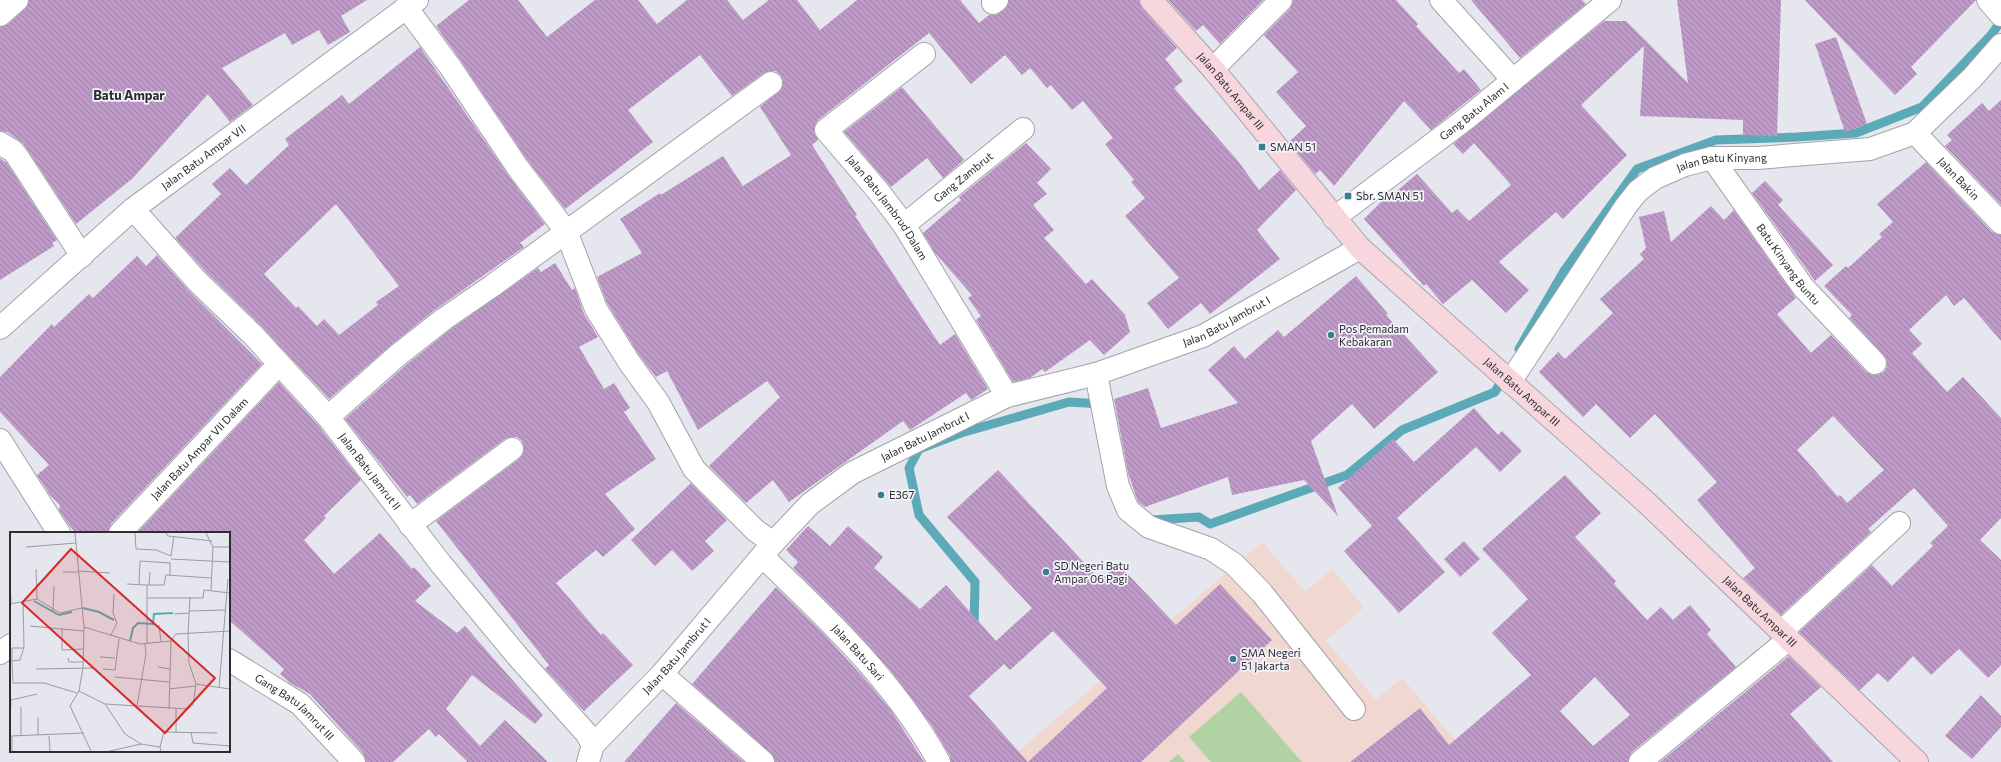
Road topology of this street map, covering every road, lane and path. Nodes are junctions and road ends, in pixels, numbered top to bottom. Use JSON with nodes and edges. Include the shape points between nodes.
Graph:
{"nodes":[{"id":1,"x":17,"y":0,"type":"edge"},
{"id":2,"x":1150,"y":0,"type":"edge"},
{"id":3,"x":1281,"y":0,"type":"edge"},
{"id":4,"x":1441,"y":0,"type":"edge"},
{"id":5,"x":1610,"y":0,"type":"edge"},
{"id":6,"x":412,"y":4,"type":"edge"},
{"id":7,"x":0,"y":14,"type":"edge"},
{"id":8,"x":2001,"y":45,"type":"edge"},
{"id":9,"x":924,"y":54,"type":"dead end"},
{"id":10,"x":1213,"y":69,"type":"junction"},
{"id":11,"x":1513,"y":80,"type":"junction"},
{"id":12,"x":771,"y":83,"type":"dead end"},
{"id":13,"x":1023,"y":129,"type":"dead end"},
{"id":14,"x":1915,"y":134,"type":"junction"},
{"id":15,"x":0,"y":143,"type":"edge"},
{"id":16,"x":1712,"y":158,"type":"junction"},
{"id":17,"x":133,"y":210,"type":"junction"},
{"id":18,"x":1334,"y":218,"type":"junction"},
{"id":19,"x":2001,"y":223,"type":"edge"},
{"id":20,"x":904,"y":225,"type":"junction"},
{"id":21,"x":566,"y":231,"type":"junction"},
{"id":22,"x":1360,"y":248,"type":"junction"},
{"id":23,"x":82,"y":256,"type":"junction"},
{"id":24,"x":0,"y":328,"type":"edge"},
{"id":25,"x":1875,"y":363,"type":"dead end"},
{"id":26,"x":279,"y":364,"type":"junction"},
{"id":27,"x":1096,"y":374,"type":"junction"},
{"id":28,"x":1508,"y":381,"type":"junction"},
{"id":29,"x":1007,"y":396,"type":"junction"},
{"id":30,"x":328,"y":417,"type":"junction"},
{"id":31,"x":0,"y":440,"type":"edge"},
{"id":32,"x":512,"y":449,"type":"dead end"},
{"id":33,"x":1899,"y":523,"type":"dead end"},
{"id":34,"x":410,"y":525,"type":"junction"},
{"id":35,"x":58,"y":532,"type":"edge"},
{"id":36,"x":121,"y":532,"type":"edge"},
{"id":37,"x":767,"y":549,"type":"junction"},
{"id":38,"x":1785,"y":636,"type":"junction"},
{"id":39,"x":10,"y":646,"type":"edge"},
{"id":40,"x":0,"y":653,"type":"edge"},
{"id":41,"x":230,"y":661,"type":"edge"},
{"id":42,"x":662,"y":674,"type":"junction"},
{"id":43,"x":1354,"y":709,"type":"dead end"},
{"id":44,"x":591,"y":753,"type":"edge"},
{"id":45,"x":354,"y":762,"type":"edge"},
{"id":46,"x":763,"y":762,"type":"edge"},
{"id":47,"x":938,"y":762,"type":"edge"},
{"id":48,"x":1640,"y":762,"type":"edge"},
{"id":49,"x":1917,"y":762,"type":"edge"}],
"edges":[{"from":1,"to":7,"type":"street"},
{"from":2,"to":10,"type":"street","name":"Jalan Batu Ampar III"},
{"from":3,"to":10,"type":"street"},
{"from":4,"to":11,"type":"street"},
{"from":5,"to":11,"type":"street","name":"Gang Batu Alam I"},
{"from":6,"to":17,"type":"street","name":"Jalan Batu Ampar VII"},
{"from":6,"to":21,"type":"street","name":"Jalan Batu Sari","via":[[518,168]]},
{"from":8,"to":14,"type":"street","name":"Jalan Batu Kinyang","via":[[1972,78]]},
{"from":9,"to":20,"type":"street","name":"Jalan Batu Jambrud Dalam","via":[[826,130]]},
{"from":10,"to":18,"type":"street","name":"Jalan Batu Ampar III"},
{"from":11,"to":18,"type":"street","name":"Gang Batu Alam I","via":[[1468,118]]},
{"from":12,"to":21,"type":"street"},
{"from":13,"to":20,"type":"street","name":"Gang Zambrut"},
{"from":14,"to":16,"type":"street","name":"Jalan Batu Kinyang","via":[[1870,149],[1757,158]]},
{"from":14,"to":19,"type":"street","name":"Jalan Bakin"},
{"from":15,"to":23,"type":"street","via":[[16,156]]},
{"from":16,"to":25,"type":"street","name":"Batu Kinyang Buntu","via":[[1803,287]]},
{"from":16,"to":28,"type":"street","name":"Jalan Batu Kinyang","via":[[1685,165],[1655,178],[1638,191]]},
{"from":17,"to":23,"type":"street","name":"Jalan Batu Ampar VII"},
{"from":17,"to":26,"type":"street","name":"Jalan Batu Jamrut II","via":[[197,281]]},
{"from":18,"to":22,"type":"street","name":"Jalan Batu Ampar III"},
{"from":20,"to":29,"type":"street","name":"Jalan Batu Jambrud Dalam"},
{"from":21,"to":30,"type":"street","via":[[432,328]]},
{"from":21,"to":37,"type":"street","name":"Jalan Batu Sari","via":[[596,309],[658,402],[694,469],[755,530]]},
{"from":22,"to":27,"type":"street","name":"Jalan Batu Jambrut I","via":[[1202,336]]},
{"from":22,"to":28,"type":"street","name":"Jalan Batu Ampar III"},
{"from":23,"to":24,"type":"street","name":"Jalan Batu Ampar VII"},
{"from":26,"to":30,"type":"street","name":"Jalan Batu Jamrut II"},
{"from":26,"to":36,"type":"street","name":"Jalan Batu Ampar VII Dalam"},
{"from":27,"to":29,"type":"street","name":"Jalan Batu Jambrut I"},
{"from":27,"to":43,"type":"street","via":[[1118,486],[1128,510],[1149,527],[1211,549],[1234,564],[1262,593]]},
{"from":28,"to":38,"type":"street","name":"Jalan Batu Ampar III","via":[[1647,503]]},
{"from":29,"to":37,"type":"street","name":"Jalan Batu Jambrut I","via":[[852,472],[810,504]]},
{"from":30,"to":34,"type":"street","name":"Jalan Batu Jamrut II"},
{"from":31,"to":35,"type":"street"},
{"from":32,"to":34,"type":"street"},
{"from":33,"to":38,"type":"street"},
{"from":34,"to":44,"type":"street","name":"Jalan Batu Jamrut II","via":[[519,658],[586,733]]},
{"from":37,"to":42,"type":"street","name":"Jalan Batu Jambrut I"},
{"from":37,"to":47,"type":"street","name":"Jalan Batu Sari","via":[[899,702],[927,740]]},
{"from":38,"to":48,"type":"street"},
{"from":38,"to":49,"type":"street","name":"Jalan Batu Ampar III"},
{"from":39,"to":40,"type":"street"},
{"from":41,"to":45,"type":"street","name":"Gang Batu Jamrut III","via":[[300,704]]},
{"from":42,"to":44,"type":"street","name":"Jalan Batu Jambrut I"},
{"from":42,"to":46,"type":"street"}]}
